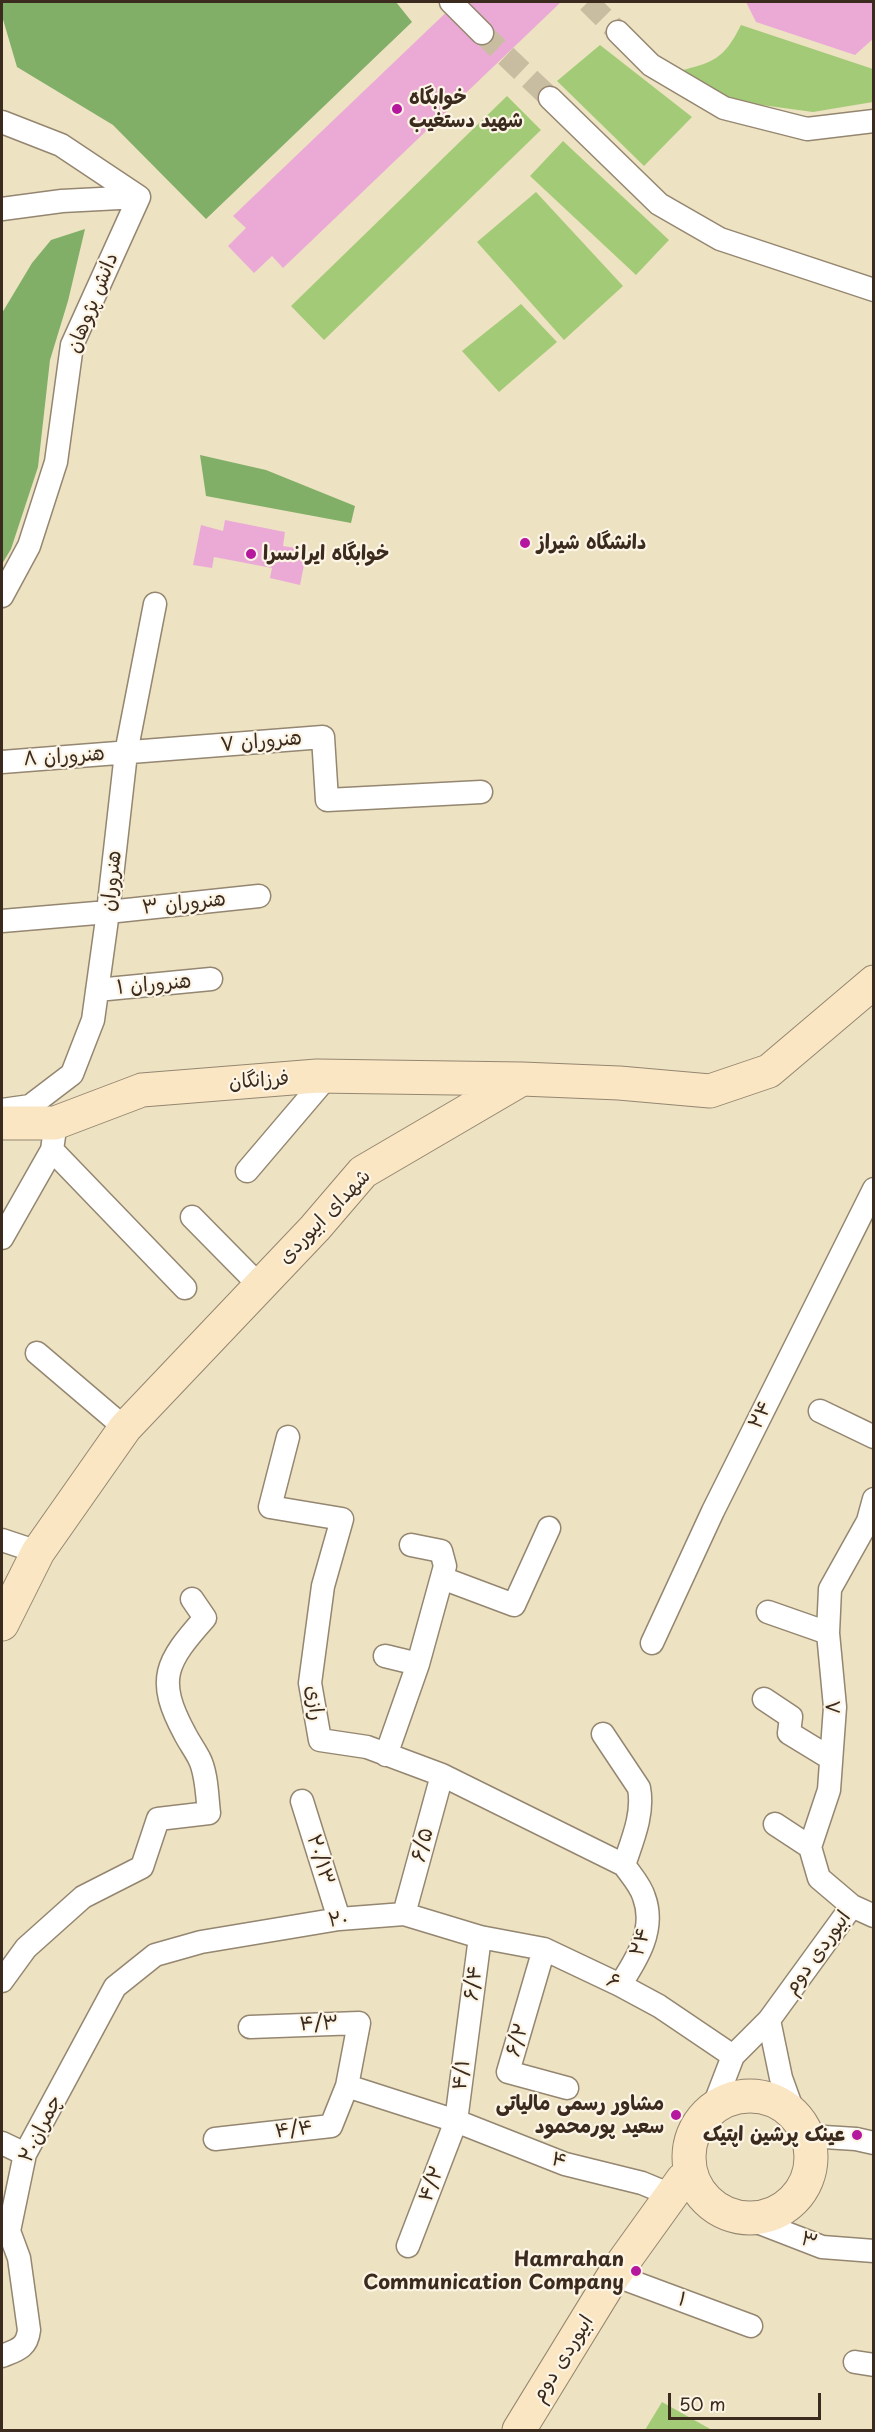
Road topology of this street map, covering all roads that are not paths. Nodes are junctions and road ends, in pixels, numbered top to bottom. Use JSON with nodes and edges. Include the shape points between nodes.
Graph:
{"nodes":[{"id":1,"x":451,"y":2,"type":"edge"},
{"id":2,"x":618,"y":32,"type":"tunnel mouth"},
{"id":3,"x":482,"y":33,"type":"tunnel mouth"},
{"id":4,"x":550,"y":98,"type":"tunnel mouth"},
{"id":5,"x":873,"y":121,"type":"edge"},
{"id":6,"x":2,"y":122,"type":"edge"},
{"id":7,"x":139,"y":197,"type":"junction"},
{"id":8,"x":2,"y":209,"type":"edge"},
{"id":9,"x":873,"y":290,"type":"edge"},
{"id":10,"x":2,"y":596,"type":"edge"},
{"id":11,"x":155,"y":604,"type":"dead end"},
{"id":12,"x":126,"y":753,"type":"junction"},
{"id":13,"x":2,"y":762,"type":"edge"},
{"id":14,"x":481,"y":792,"type":"dead end"},
{"id":15,"x":259,"y":896,"type":"dead end"},
{"id":16,"x":108,"y":912,"type":"junction"},
{"id":17,"x":2,"y":921,"type":"edge"},
{"id":18,"x":211,"y":980,"type":"dead end"},
{"id":19,"x":873,"y":982,"type":"edge"},
{"id":20,"x":97,"y":990,"type":"junction"},
{"id":21,"x":327,"y":1077,"type":"junction"},
{"id":22,"x":522,"y":1079,"type":"junction"},
{"id":23,"x":2,"y":1110,"type":"edge"},
{"id":24,"x":2,"y":1123,"type":"edge"},
{"id":25,"x":54,"y":1137,"type":"junction"},
{"id":26,"x":247,"y":1171,"type":"dead end"},
{"id":27,"x":873,"y":1190,"type":"edge"},
{"id":28,"x":192,"y":1217,"type":"dead end"},
{"id":29,"x":3,"y":1231,"type":"edge"},
{"id":30,"x":260,"y":1286,"type":"junction"},
{"id":31,"x":185,"y":1288,"type":"dead end"},
{"id":32,"x":37,"y":1353,"type":"dead end"},
{"id":33,"x":820,"y":1411,"type":"dead end"},
{"id":34,"x":125,"y":1428,"type":"junction"},
{"id":35,"x":288,"y":1437,"type":"dead end"},
{"id":36,"x":873,"y":1437,"type":"edge"},
{"id":37,"x":873,"y":1499,"type":"edge"},
{"id":38,"x":871,"y":1522,"type":"edge"},
{"id":39,"x":549,"y":1528,"type":"dead end"},
{"id":40,"x":2,"y":1540,"type":"edge"},
{"id":41,"x":411,"y":1545,"type":"dead end"},
{"id":42,"x":39,"y":1551,"type":"junction"},
{"id":43,"x":441,"y":1578,"type":"junction"},
{"id":44,"x":192,"y":1599,"type":"dead end"},
{"id":45,"x":768,"y":1612,"type":"dead end"},
{"id":46,"x":2,"y":1624,"type":"edge"},
{"id":47,"x":828,"y":1633,"type":"junction"},
{"id":48,"x":652,"y":1643,"type":"dead end"},
{"id":49,"x":385,"y":1656,"type":"dead end"},
{"id":50,"x":418,"y":1664,"type":"junction"},
{"id":51,"x":764,"y":1699,"type":"dead end"},
{"id":52,"x":603,"y":1734,"type":"dead end"},
{"id":53,"x":386,"y":1755,"type":"junction"},
{"id":54,"x":830,"y":1758,"type":"junction"},
{"id":55,"x":442,"y":1775,"type":"junction"},
{"id":56,"x":302,"y":1801,"type":"dead end"},
{"id":57,"x":775,"y":1824,"type":"dead end"},
{"id":58,"x":810,"y":1847,"type":"junction"},
{"id":59,"x":624,"y":1865,"type":"junction"},
{"id":60,"x":852,"y":1906,"type":"junction"},
{"id":61,"x":404,"y":1914,"type":"junction"},
{"id":62,"x":873,"y":1916,"type":"edge"},
{"id":63,"x":339,"y":1918,"type":"junction"},
{"id":64,"x":480,"y":1937,"type":"junction"},
{"id":65,"x":194,"y":1943,"type":"joint"},
{"id":66,"x":544,"y":1949,"type":"junction"},
{"id":67,"x":2,"y":1981,"type":"edge"},
{"id":68,"x":620,"y":1985,"type":"junction"},
{"id":69,"x":769,"y":2020,"type":"junction"},
{"id":70,"x":250,"y":2027,"type":"dead end"},
{"id":71,"x":468,"y":2028,"type":"joint"},
{"id":72,"x":733,"y":2056,"type":"junction"},
{"id":73,"x":347,"y":2086,"type":"junction"},
{"id":74,"x":567,"y":2088,"type":"dead end"},
{"id":75,"x":713,"y":2108,"type":"junction"},
{"id":76,"x":456,"y":2121,"type":"junction"},
{"id":77,"x":801,"y":2125,"type":"junction"},
{"id":78,"x":215,"y":2139,"type":"dead end"},
{"id":79,"x":2,"y":2143,"type":"edge"},
{"id":80,"x":873,"y":2143,"type":"edge"},
{"id":81,"x":25,"y":2154,"type":"junction"},
{"id":82,"x":681,"y":2181,"type":"junction"},
{"id":83,"x":747,"y":2218,"type":"junction"},
{"id":84,"x":5,"y":2229,"type":"edge"},
{"id":85,"x":408,"y":2246,"type":"dead end"},
{"id":86,"x":873,"y":2251,"type":"edge"},
{"id":87,"x":614,"y":2275,"type":"junction"},
{"id":88,"x":751,"y":2326,"type":"dead end"},
{"id":89,"x":2,"y":2356,"type":"edge"},
{"id":90,"x":519,"y":2430,"type":"edge"}],
"edges":[{"from":1,"to":3,"type":"street"},
{"from":2,"to":5,"type":"street","via":[[651,64],[724,108],[807,129]]},
{"from":4,"to":9,"type":"street","via":[[659,204],[720,239]]},
{"from":6,"to":7,"type":"street","via":[[61,145]]},
{"from":7,"to":8,"type":"street"},
{"from":7,"to":10,"type":"street","name":"دانش پژوهان","via":[[72,345],[56,462],[29,546]]},
{"from":11,"to":12,"type":"street","name":"هنروران"},
{"from":12,"to":13,"type":"street","name":"هنروران ۸"},
{"from":12,"to":14,"type":"street","name":"هنروران ۷","via":[[323,737],[327,800]]},
{"from":12,"to":16,"type":"street","name":"هنروران"},
{"from":15,"to":16,"type":"street","name":"هنروران ۳"},
{"from":16,"to":17,"type":"street","name":"هنروران ۳"},
{"from":16,"to":20,"type":"street","name":"هنروران"},
{"from":18,"to":20,"type":"street","name":"هنروران ۱"},
{"from":19,"to":22,"type":"street","via":[[769,1071],[710,1091]]},
{"from":20,"to":23,"type":"street","name":"هنروران","via":[[93,1020],[72,1074],[30,1106]]},
{"from":21,"to":22,"type":"street","name":"فرزانگان"},
{"from":21,"to":25,"type":"street","name":"فرزانگان","via":[[142,1090]]},
{"from":21,"to":26,"type":"street"},
{"from":22,"to":30,"type":"street","name":"شهدای ابیوردی","via":[[363,1172]]},
{"from":24,"to":25,"type":"street","name":"فرزانگان"},
{"from":25,"to":29,"type":"street"},
{"from":25,"to":31,"type":"street"},
{"from":27,"to":48,"type":"street","name":"۲۴","via":[[713,1511]]},
{"from":28,"to":30,"type":"street"},
{"from":30,"to":34,"type":"street","name":"شهدای ابیوردی"},
{"from":32,"to":34,"type":"street"},
{"from":33,"to":36,"type":"street"},
{"from":34,"to":42,"type":"street","name":"شهدای ابیوردی"},
{"from":35,"to":53,"type":"street","name":"رازی","via":[[270,1507],[342,1519],[323,1587],[310,1683],[320,1740],[367,1747]]},
{"from":37,"to":38,"type":"street","name":"۸"},
{"from":38,"to":47,"type":"street","name":"۸","via":[[830,1589]]},
{"from":39,"to":43,"type":"street","via":[[514,1605]]},
{"from":40,"to":42,"type":"street"},
{"from":41,"to":43,"type":"street","via":[[441,1551],[445,1566]]},
{"from":42,"to":46,"type":"street","name":"شهدای ابیوردی"},
{"from":43,"to":50,"type":"street"},
{"from":44,"to":67,"type":"street","via":[[205,1618],[181,1645],[167,1674],[170,1700],[201,1760],[209,1813],[158,1819],[142,1867],[83,1897],[26,1948]]},
{"from":45,"to":47,"type":"street"},
{"from":47,"to":54,"type":"street","name":"۸","via":[[835,1707]]},
{"from":49,"to":50,"type":"street"},
{"from":50,"to":53,"type":"street"},
{"from":51,"to":54,"type":"street","via":[[792,1717],[789,1733]]},
{"from":52,"to":59,"type":"street","via":[[641,1796],[636,1831]]},
{"from":53,"to":55,"type":"street","name":"رازی"},
{"from":54,"to":58,"type":"street","name":"۸","via":[[829,1790]]},
{"from":55,"to":59,"type":"street","name":"رازی"},
{"from":55,"to":61,"type":"street","name":"۶/۵"},
{"from":56,"to":63,"type":"street","name":"۲۰/۱۳"},
{"from":57,"to":58,"type":"street"},
{"from":58,"to":60,"type":"street","via":[[819,1878]]},
{"from":59,"to":68,"type":"street","name":"۲۴","via":[[644,1895],[648,1927],[633,1965]]},
{"from":60,"to":62,"type":"street","name":"ابیوردی دوم"},
{"from":60,"to":69,"type":"street","name":"ابیوردی دوم"},
{"from":61,"to":63,"type":"street","name":"۲۰"},
{"from":61,"to":64,"type":"street","name":"۲۰"},
{"from":63,"to":65,"type":"street","name":"۲۰"},
{"from":64,"to":66,"type":"street","name":"۶"},
{"from":64,"to":71,"type":"street","name":"۶/۴"},
{"from":65,"to":81,"type":"street","name":"چمران۲۰","via":[[155,1954],[115,1987]]},
{"from":66,"to":68,"type":"street","name":"۶"},
{"from":66,"to":74,"type":"street","name":"۶/۲","via":[[508,2072]]},
{"from":68,"to":72,"type":"street","name":"۶"},
{"from":69,"to":72,"type":"street","name":"ابیوردی دوم"},
{"from":69,"to":77,"type":"street","via":[[781,2078]]},
{"from":70,"to":73,"type":"street","name":"۴/۳","via":[[359,2023]]},
{"from":71,"to":76,"type":"street","name":"۴/۱"},
{"from":72,"to":75,"type":"street","name":"ابیوردی دوم"},
{"from":73,"to":76,"type":"street","name":"۴"},
{"from":73,"to":78,"type":"street","name":"۴/۴","via":[[332,2126]]},
{"from":75,"to":77,"type":"street","via":[[740,2096],[755,2096],[776,2102]]},
{"from":75,"to":82,"type":"street","via":[[692,2135]]},
{"from":76,"to":82,"type":"street","name":"۴","via":[[565,2164],[642,2183]]},
{"from":76,"to":85,"type":"street","name":"۴/۲"},
{"from":77,"to":80,"type":"street"},
{"from":77,"to":83,"type":"street","via":[[811,2163],[803,2188],[773,2214]]},
{"from":79,"to":81,"type":"street"},
{"from":81,"to":84,"type":"street","name":"چمران۲۰"},
{"from":82,"to":83,"type":"street","via":[[693,2183],[710,2204],[733,2216]]},
{"from":82,"to":87,"type":"street","name":"ابیوردی دوم"},
{"from":83,"to":86,"type":"street","name":"۳","via":[[822,2247]]},
{"from":84,"to":89,"type":"street","name":"چمران۲۰","via":[[19,2258],[29,2330],[22,2348]]},
{"from":87,"to":88,"type":"street","name":"۱"},
{"from":87,"to":90,"type":"street","name":"ابیوردی دوم"}]}
